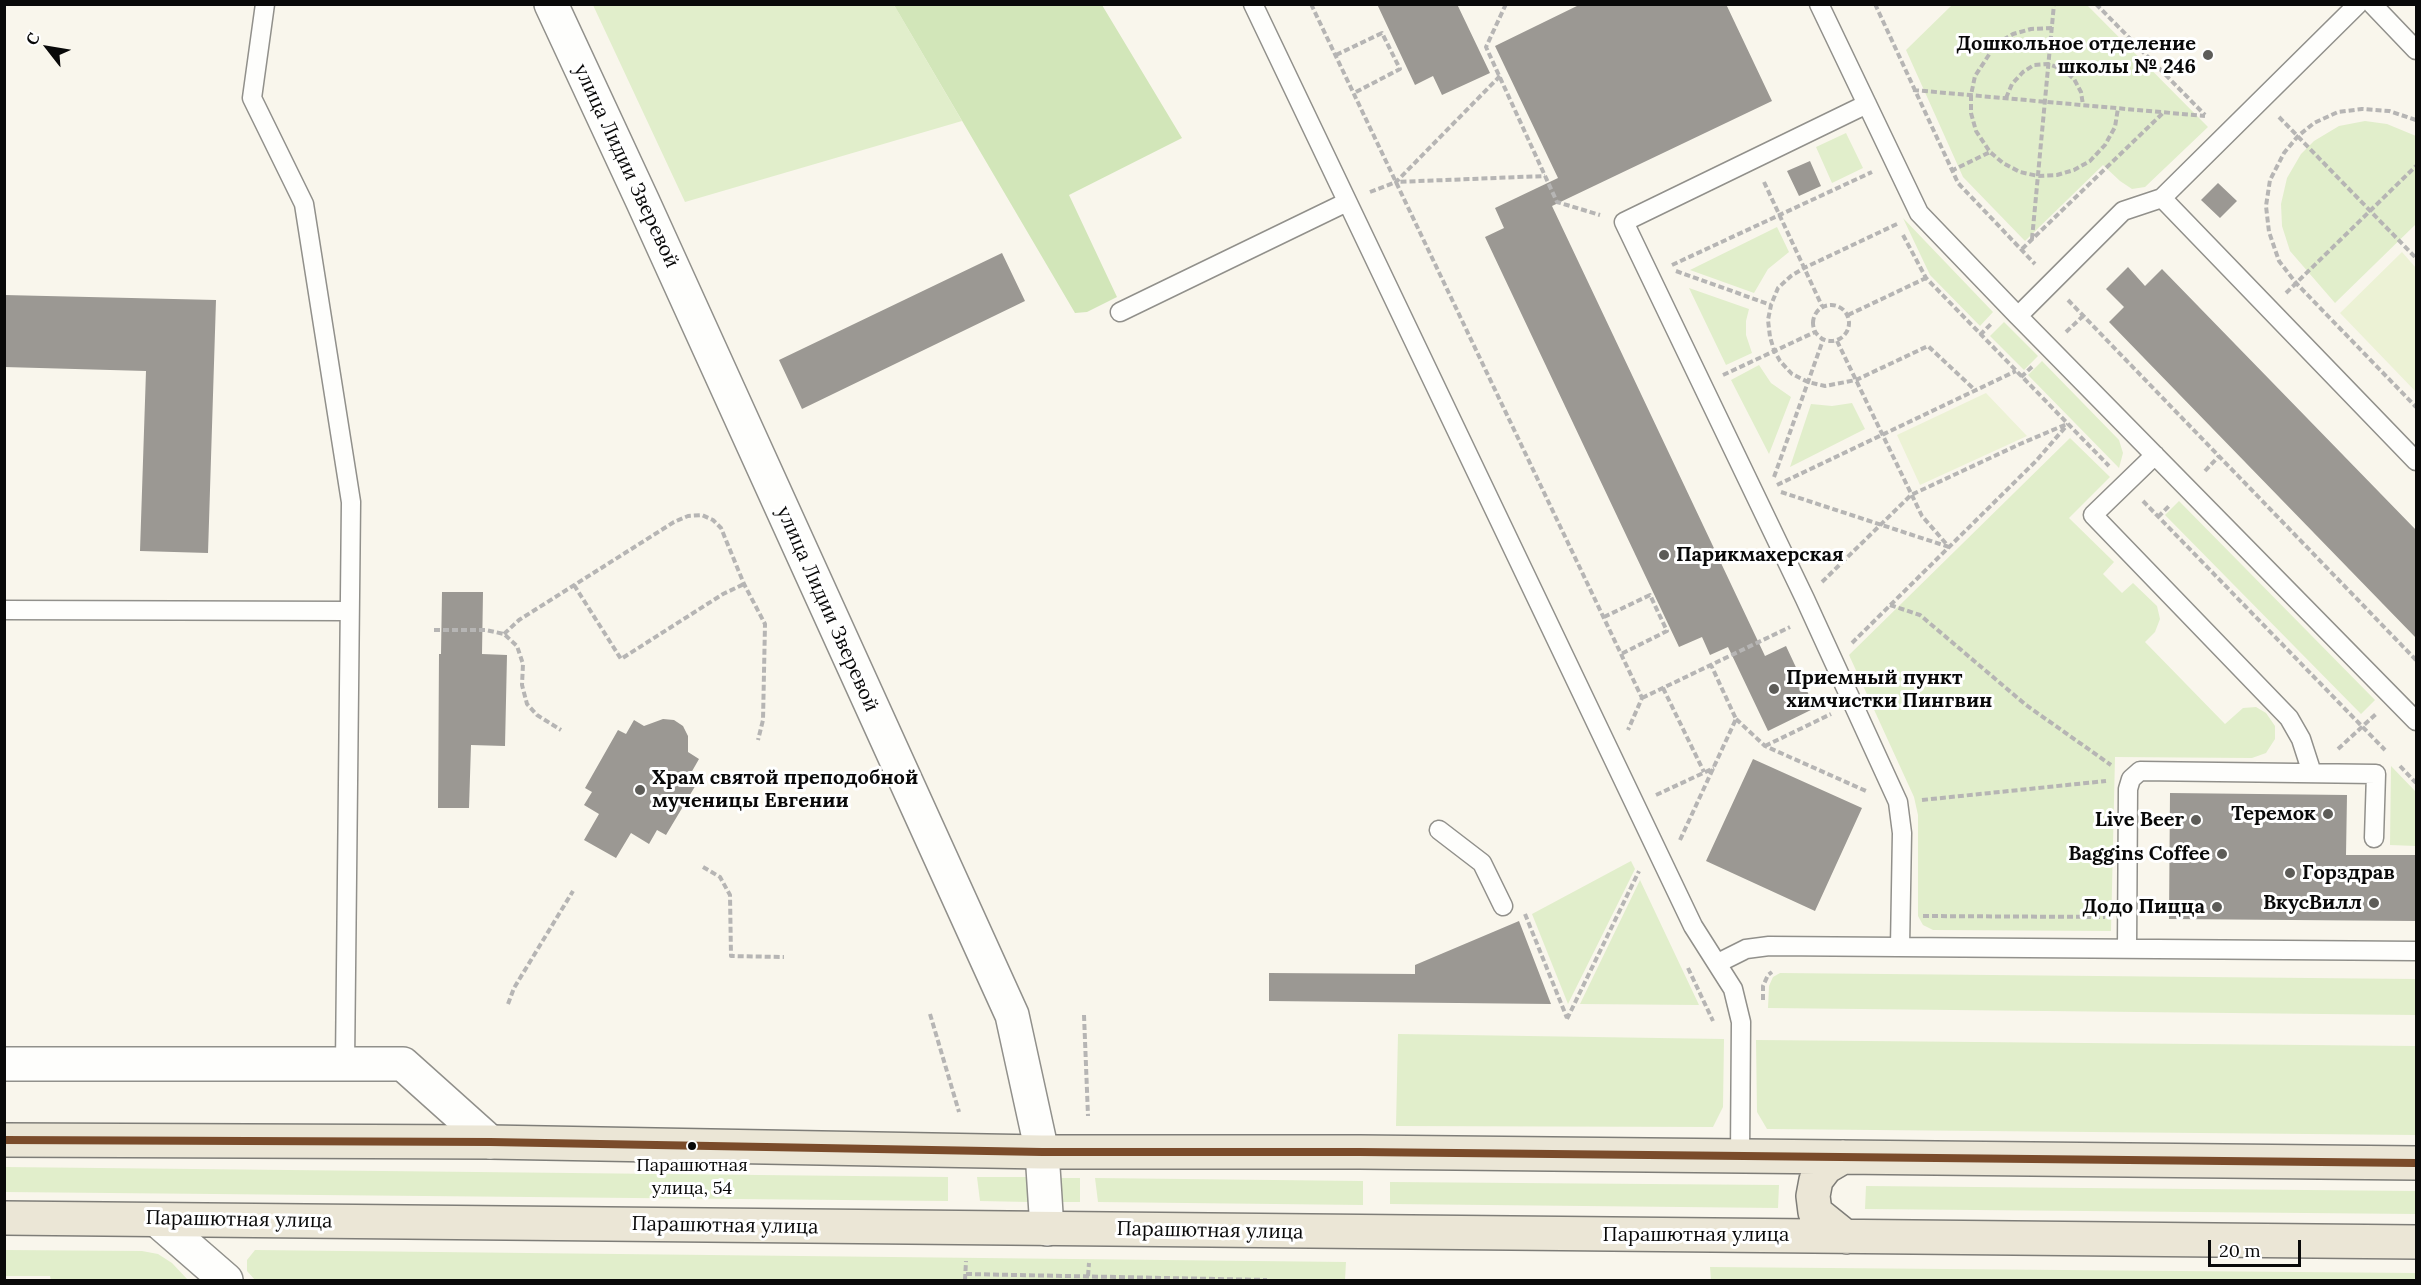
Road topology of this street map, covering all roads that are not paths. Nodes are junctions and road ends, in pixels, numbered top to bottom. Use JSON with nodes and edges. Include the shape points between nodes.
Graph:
{"nodes":[{"id":1,"x":265,"y":4,"type":"edge"},
{"id":2,"x":551,"y":4,"type":"edge"},
{"id":3,"x":1253,"y":4,"type":"edge"},
{"id":4,"x":1820,"y":4,"type":"edge"},
{"id":5,"x":2358,"y":4,"type":"edge"},
{"id":6,"x":2372,"y":4,"type":"edge"},
{"id":7,"x":2416,"y":50,"type":"edge"},
{"id":8,"x":1867,"y":104,"type":"junction"},
{"id":9,"x":2162,"y":198,"type":"junction"},
{"id":10,"x":1355,"y":199,"type":"junction"},
{"id":11,"x":1120,"y":312,"type":"dead end"},
{"id":12,"x":2018,"y":316,"type":"junction"},
{"id":13,"x":2155,"y":455,"type":"junction"},
{"id":14,"x":2416,"y":460,"type":"edge"},
{"id":15,"x":4,"y":610,"type":"edge"},
{"id":16,"x":348,"y":611,"type":"junction"},
{"id":17,"x":2416,"y":721,"type":"edge"},
{"id":18,"x":2312,"y":773,"type":"junction"},
{"id":19,"x":1439,"y":831,"type":"dead end"},
{"id":20,"x":2374,"y":838,"type":"dead end"},
{"id":21,"x":1503,"y":906,"type":"dead end"},
{"id":22,"x":1900,"y":947,"type":"junction"},
{"id":23,"x":2127,"y":949,"type":"junction"},
{"id":24,"x":2416,"y":951,"type":"edge"},
{"id":25,"x":1718,"y":963,"type":"junction"},
{"id":26,"x":6,"y":1062,"type":"edge"},
{"id":27,"x":345,"y":1064,"type":"junction"},
{"id":28,"x":4,"y":1140,"type":"edge"},
{"id":29,"x":490,"y":1142,"type":"junction"},
{"id":30,"x":1042,"y":1152,"type":"junction"},
{"id":31,"x":1740,"y":1156,"type":"junction"},
{"id":32,"x":1843,"y":1158,"type":"junction"},
{"id":33,"x":2416,"y":1163,"type":"edge"},
{"id":34,"x":4,"y":1218,"type":"edge"},
{"id":35,"x":157,"y":1220,"type":"junction"},
{"id":36,"x":1047,"y":1229,"type":"junction"},
{"id":37,"x":1846,"y":1237,"type":"junction"},
{"id":38,"x":2416,"y":1242,"type":"edge"},
{"id":39,"x":226,"y":1281,"type":"edge"}],
"edges":[{"from":1,"to":16,"type":"lane","via":[[252,98],[304,204],[351,502]]},
{"from":2,"to":30,"type":"street","name":"улица Лидии Зверевой","via":[[1012,1016]]},
{"from":3,"to":10,"type":"lane"},
{"from":4,"to":8,"type":"lane"},
{"from":5,"to":9,"type":"lane"},
{"from":6,"to":7,"type":"lane"},
{"from":8,"to":12,"type":"lane","via":[[1919,213]]},
{"from":8,"to":22,"type":"lane","via":[[1624,222],[1898,802],[1902,833]]},
{"from":9,"to":12,"type":"lane","via":[[2123,211]]},
{"from":9,"to":14,"type":"lane"},
{"from":10,"to":11,"type":"lane"},
{"from":10,"to":25,"type":"lane","via":[[1692,926]]},
{"from":12,"to":13,"type":"lane"},
{"from":13,"to":17,"type":"lane"},
{"from":13,"to":18,"type":"lane","via":[[2093,515],[2289,718]]},
{"from":15,"to":16,"type":"lane"},
{"from":16,"to":27,"type":"lane"},
{"from":18,"to":20,"type":"lane","via":[[2376,774]]},
{"from":18,"to":23,"type":"lane","via":[[2140,771],[2131,779]]},
{"from":19,"to":21,"type":"lane","via":[[1482,864]]},
{"from":22,"to":23,"type":"lane"},
{"from":22,"to":25,"type":"lane","via":[[1769,946],[1746,949]]},
{"from":23,"to":24,"type":"lane"},
{"from":25,"to":31,"type":"lane","via":[[1733,989],[1741,1022]]},
{"from":26,"to":27,"type":"street"},
{"from":27,"to":29,"type":"street","via":[[403,1064]]},
{"from":28,"to":29,"type":"main road"},
{"from":29,"to":30,"type":"main road"},
{"from":30,"to":31,"type":"main road"},
{"from":30,"to":36,"type":"street","name":"улица Лидии Зверевой"},
{"from":31,"to":32,"type":"main road"},
{"from":32,"to":33,"type":"main road"},
{"from":32,"to":37,"type":"main road","via":[[1826,1167],[1816,1180],[1813,1196],[1815,1212]]},
{"from":34,"to":35,"type":"main road","name":"Парашютная улица"},
{"from":35,"to":36,"type":"main road","name":"Парашютная улица"},
{"from":35,"to":39,"type":"street"},
{"from":36,"to":37,"type":"main road","name":"Парашютная улица"},
{"from":37,"to":38,"type":"main road","name":"Парашютная улица"}]}
